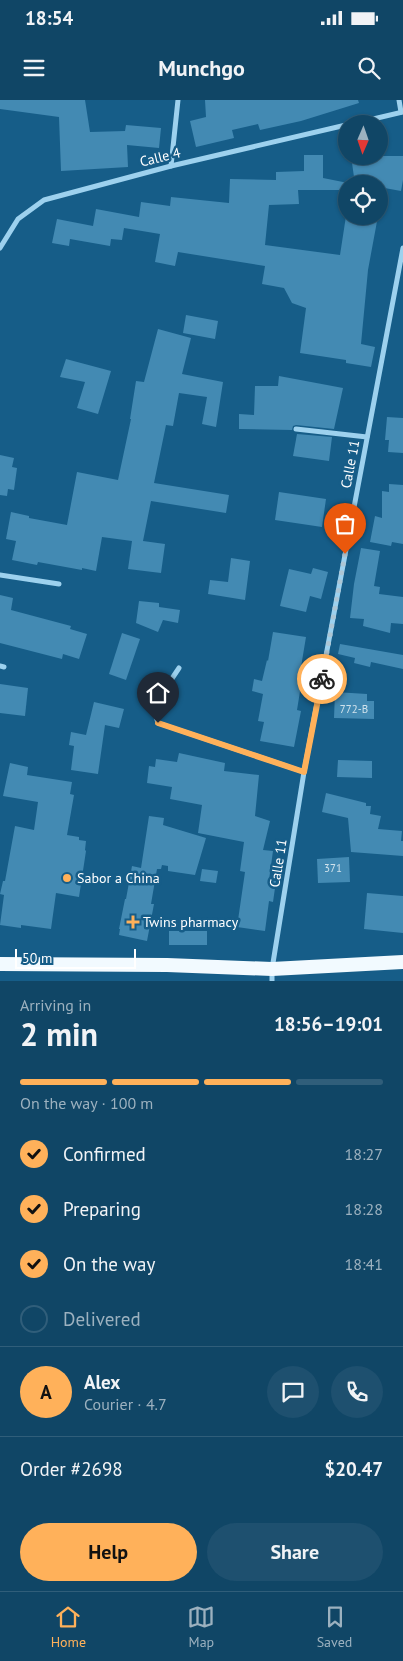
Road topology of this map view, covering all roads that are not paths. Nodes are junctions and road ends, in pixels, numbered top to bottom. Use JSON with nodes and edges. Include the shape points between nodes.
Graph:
{"nodes":[{"id":1,"x":178,"y":100,"type":"edge"},
{"id":2,"x":399,"y":100,"type":"edge"},
{"id":3,"x":402,"y":112,"type":"edge"},
{"id":4,"x":388,"y":115,"type":"edge"},
{"id":5,"x":338,"y":127,"type":"edge"},
{"id":6,"x":171,"y":166,"type":"junction"},
{"id":7,"x":0,"y":248,"type":"edge"},
{"id":8,"x":403,"y":248,"type":"edge"},
{"id":9,"x":296,"y":429,"type":"dead end"},
{"id":10,"x":367,"y":437,"type":"junction"},
{"id":11,"x":0,"y":575,"type":"edge"},
{"id":12,"x":59,"y":584,"type":"dead end"},
{"id":13,"x":179,"y":668,"type":"dead end"},
{"id":14,"x":304,"y":772,"type":"junction"},
{"id":15,"x":403,"y":962,"type":"edge"},
{"id":16,"x":0,"y":964,"type":"edge"},
{"id":17,"x":272,"y":975,"type":"edge"}],
"edges":[{"from":1,"to":6,"type":"street"},
{"from":2,"to":3,"type":"street"},
{"from":3,"to":4,"type":"street"},
{"from":5,"to":6,"type":"street","name":"Calle 4"},
{"from":6,"to":7,"type":"street","name":"Calle 4","via":[[44,200],[18,219]]},
{"from":8,"to":10,"type":"street","name":"Calle 11"},
{"from":9,"to":10,"type":"street"},
{"from":10,"to":14,"type":"street","name":"Calle 11"},
{"from":11,"to":12,"type":"street"},
{"from":13,"to":14,"type":"street","via":[[153,707],[158,723]]},
{"from":14,"to":17,"type":"street","name":"Calle 11"},
{"from":15,"to":17,"type":"highway"},
{"from":16,"to":17,"type":"highway","via":[[167,965]]}]}
